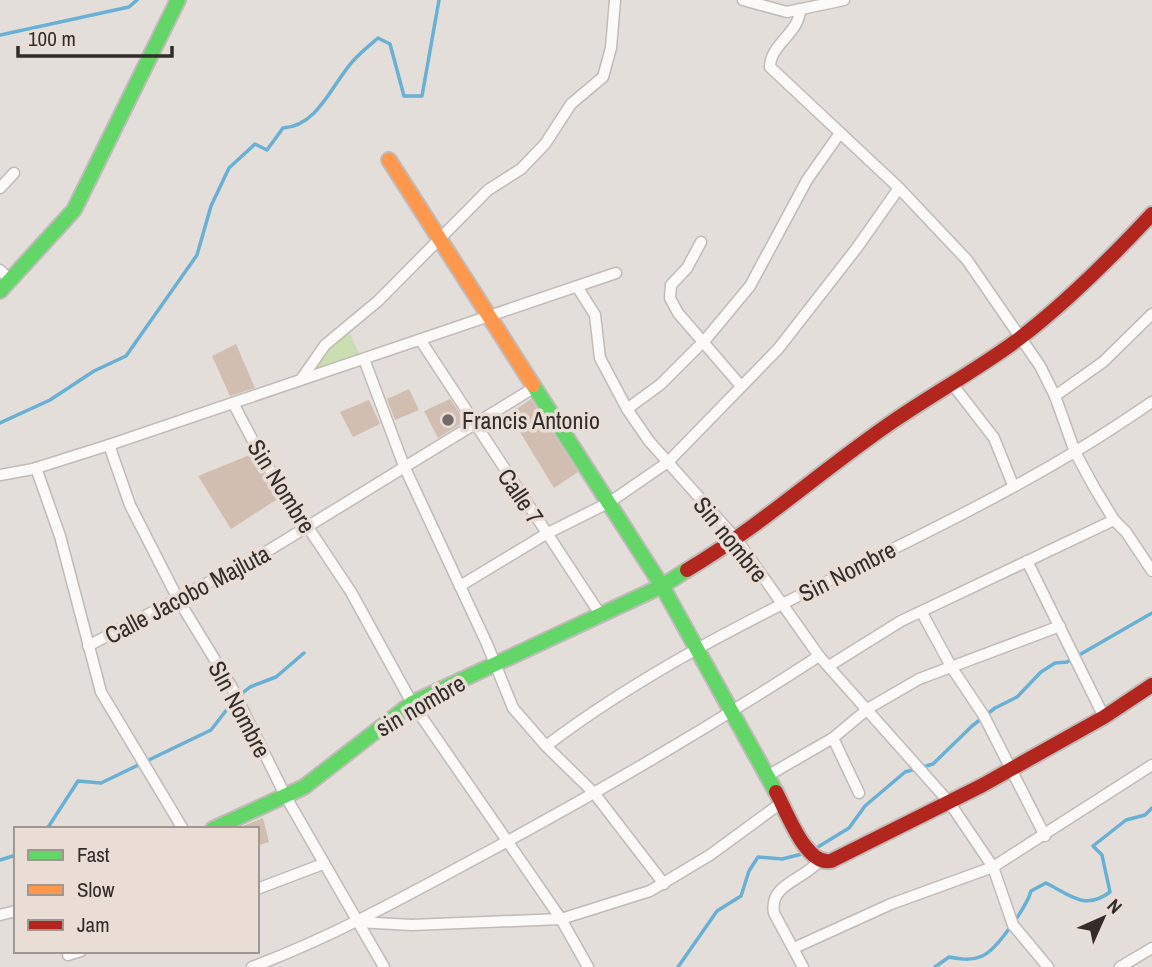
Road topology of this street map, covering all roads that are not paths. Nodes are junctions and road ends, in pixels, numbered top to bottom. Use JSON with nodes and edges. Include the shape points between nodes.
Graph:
{"nodes":[{"id":1,"x":178,"y":0,"type":"edge"},
{"id":2,"x":615,"y":0,"type":"edge"},
{"id":3,"x":743,"y":0,"type":"edge"},
{"id":4,"x":844,"y":0,"type":"edge"},
{"id":5,"x":800,"y":9,"type":"junction"},
{"id":6,"x":840,"y":133,"type":"junction"},
{"id":7,"x":389,"y":160,"type":"dead end"},
{"id":8,"x":14,"y":173,"type":"dead end"},
{"id":9,"x":0,"y":188,"type":"edge"},
{"id":10,"x":899,"y":188,"type":"junction"},
{"id":11,"x":1152,"y":214,"type":"edge"},
{"id":12,"x":441,"y":240,"type":"junction"},
{"id":13,"x":701,"y":242,"type":"dead end"},
{"id":14,"x":0,"y":270,"type":"edge"},
{"id":15,"x":615,"y":273,"type":"dead end"},
{"id":16,"x":11,"y":281,"type":"junction"},
{"id":17,"x":578,"y":288,"type":"junction"},
{"id":18,"x":0,"y":291,"type":"edge"},
{"id":19,"x":1152,"y":314,"type":"edge"},
{"id":20,"x":491,"y":317,"type":"junction"},
{"id":21,"x":1021,"y":337,"type":"junction"},
{"id":22,"x":421,"y":341,"type":"junction"},
{"id":23,"x":702,"y":342,"type":"junction"},
{"id":24,"x":364,"y":359,"type":"junction"},
{"id":25,"x":301,"y":379,"type":"junction"},
{"id":26,"x":953,"y":385,"type":"junction"},
{"id":27,"x":741,"y":386,"type":"junction"},
{"id":28,"x":536,"y":387,"type":"junction"},
{"id":29,"x":1055,"y":396,"type":"junction"},
{"id":30,"x":1152,"y":402,"type":"edge"},
{"id":31,"x":233,"y":403,"type":"junction"},
{"id":32,"x":626,"y":409,"type":"junction"},
{"id":33,"x":473,"y":425,"type":"junction"},
{"id":34,"x":109,"y":445,"type":"junction"},
{"id":35,"x":1075,"y":452,"type":"junction"},
{"id":36,"x":668,"y":462,"type":"junction"},
{"id":37,"x":404,"y":466,"type":"junction"},
{"id":38,"x":36,"y":468,"type":"junction"},
{"id":39,"x":0,"y":475,"type":"edge"},
{"id":40,"x":1013,"y":485,"type":"junction"},
{"id":41,"x":610,"y":502,"type":"junction"},
{"id":42,"x":1114,"y":520,"type":"junction"},
{"id":43,"x":306,"y":527,"type":"junction"},
{"id":44,"x":546,"y":534,"type":"junction"},
{"id":45,"x":737,"y":540,"type":"junction"},
{"id":46,"x":1027,"y":561,"type":"junction"},
{"id":47,"x":1152,"y":571,"type":"edge"},
{"id":48,"x":460,"y":586,"type":"junction"},
{"id":49,"x":662,"y":586,"type":"junction"},
{"id":50,"x":179,"y":601,"type":"junction"},
{"id":51,"x":782,"y":603,"type":"junction"},
{"id":52,"x":922,"y":613,"type":"junction"},
{"id":53,"x":600,"y":614,"type":"junction"},
{"id":54,"x":1060,"y":626,"type":"junction"},
{"id":55,"x":88,"y":646,"type":"junction"},
{"id":56,"x":695,"y":648,"type":"junction"},
{"id":57,"x":819,"y":656,"type":"junction"},
{"id":58,"x":494,"y":664,"type":"junction"},
{"id":59,"x":829,"y":666,"type":"junction"},
{"id":60,"x":952,"y":668,"type":"junction"},
{"id":61,"x":1152,"y":685,"type":"edge"},
{"id":62,"x":412,"y":703,"type":"junction"},
{"id":63,"x":869,"y":708,"type":"junction"},
{"id":64,"x":731,"y":714,"type":"junction"},
{"id":65,"x":1104,"y":717,"type":"junction"},
{"id":66,"x":833,"y":738,"type":"junction"},
{"id":67,"x":546,"y":747,"type":"junction"},
{"id":68,"x":1152,"y":765,"type":"edge"},
{"id":69,"x":1012,"y":767,"type":"junction"},
{"id":70,"x":767,"y":776,"type":"junction"},
{"id":71,"x":594,"y":793,"type":"junction"},
{"id":72,"x":859,"y":793,"type":"dead end"},
{"id":73,"x":286,"y":797,"type":"junction"},
{"id":74,"x":949,"y":802,"type":"junction"},
{"id":75,"x":781,"y":803,"type":"junction"},
{"id":76,"x":182,"y":827,"type":"edge"},
{"id":77,"x":217,"y":827,"type":"edge"},
{"id":78,"x":1045,"y":836,"type":"junction"},
{"id":79,"x":506,"y":842,"type":"junction"},
{"id":80,"x":818,"y":862,"type":"junction"},
{"id":81,"x":323,"y":864,"type":"junction"},
{"id":82,"x":993,"y":867,"type":"junction"},
{"id":83,"x":664,"y":884,"type":"junction"},
{"id":84,"x":259,"y":888,"type":"edge"},
{"id":85,"x":561,"y":919,"type":"junction"},
{"id":86,"x":356,"y":922,"type":"junction"},
{"id":87,"x":794,"y":948,"type":"junction"},
{"id":88,"x":1152,"y":948,"type":"edge"},
{"id":89,"x":74,"y":953,"type":"edge"},
{"id":90,"x":68,"y":955,"type":"dead end"},
{"id":91,"x":252,"y":967,"type":"edge"},
{"id":92,"x":384,"y":967,"type":"edge"},
{"id":93,"x":588,"y":967,"type":"edge"},
{"id":94,"x":803,"y":967,"type":"edge"},
{"id":95,"x":1048,"y":967,"type":"edge"},
{"id":96,"x":1120,"y":967,"type":"edge"}],
"edges":[{"from":1,"to":16,"type":"street","via":[[74,210]]},
{"from":2,"to":12,"type":"street","via":[[603,77],[571,104],[563,121],[521,169],[488,190]]},
{"from":3,"to":5,"type":"street","via":[[787,12]]},
{"from":4,"to":5,"type":"street"},
{"from":5,"to":6,"type":"street","via":[[798,22],[772,55],[769,67]]},
{"from":6,"to":10,"type":"street"},
{"from":6,"to":23,"type":"street","via":[[807,180],[750,286]]},
{"from":7,"to":12,"type":"street"},
{"from":8,"to":9,"type":"street"},
{"from":10,"to":21,"type":"street","via":[[967,260]]},
{"from":10,"to":27,"type":"street","via":[[778,349]]},
{"from":11,"to":21,"type":"street","name":"sin nombre","via":[[1100,270]]},
{"from":12,"to":20,"type":"street"},
{"from":12,"to":25,"type":"street","via":[[325,345]]},
{"from":13,"to":23,"type":"street","via":[[671,285],[670,298]]},
{"from":14,"to":16,"type":"street"},
{"from":15,"to":17,"type":"street"},
{"from":16,"to":18,"type":"street"},
{"from":17,"to":20,"type":"street"},
{"from":17,"to":32,"type":"street","name":"Sin nombre","via":[[595,315],[600,358]]},
{"from":19,"to":29,"type":"street","via":[[1103,362]]},
{"from":20,"to":22,"type":"street"},
{"from":20,"to":28,"type":"street"},
{"from":21,"to":26,"type":"street","name":"sin nombre"},
{"from":21,"to":29,"type":"street"},
{"from":22,"to":24,"type":"street"},
{"from":22,"to":33,"type":"street","name":"Calle 7"},
{"from":23,"to":27,"type":"street"},
{"from":23,"to":32,"type":"street","via":[[661,384]]},
{"from":24,"to":25,"type":"street"},
{"from":24,"to":37,"type":"street","name":"Sin Nombre"},
{"from":25,"to":31,"type":"street"},
{"from":26,"to":40,"type":"street","via":[[994,438]]},
{"from":26,"to":45,"type":"street","name":"sin nombre","via":[[895,420]]},
{"from":27,"to":36,"type":"street"},
{"from":28,"to":33,"type":"street","name":"Calle Jacobo Majluta"},
{"from":28,"to":41,"type":"street"},
{"from":29,"to":35,"type":"street"},
{"from":30,"to":35,"type":"street","name":"Sin Nombre"},
{"from":31,"to":34,"type":"street"},
{"from":31,"to":43,"type":"street","name":"Sin Nombre"},
{"from":32,"to":36,"type":"street","name":"Sin nombre"},
{"from":33,"to":37,"type":"street","name":"Calle Jacobo Majluta"},
{"from":33,"to":44,"type":"street","name":"Calle 7"},
{"from":34,"to":38,"type":"street"},
{"from":34,"to":50,"type":"street","name":"SIn Nombre","via":[[130,505]]},
{"from":35,"to":40,"type":"street","name":"Sin Nombre"},
{"from":35,"to":42,"type":"street"},
{"from":36,"to":41,"type":"street"},
{"from":36,"to":45,"type":"street","name":"Sin nombre"},
{"from":37,"to":43,"type":"street","name":"Calle Jacobo Majluta"},
{"from":37,"to":48,"type":"street","name":"Sin Nombre"},
{"from":38,"to":39,"type":"street"},
{"from":38,"to":55,"type":"street","via":[[60,536]]},
{"from":40,"to":51,"type":"street","name":"Sin Nombre"},
{"from":41,"to":44,"type":"street"},
{"from":41,"to":49,"type":"street"},
{"from":42,"to":46,"type":"street"},
{"from":42,"to":47,"type":"street"},
{"from":43,"to":50,"type":"street","name":"Calle Jacobo Majluta"},
{"from":43,"to":62,"type":"street","name":"Sin Nombre","via":[[351,592]]},
{"from":44,"to":48,"type":"street"},
{"from":44,"to":53,"type":"street","name":"Calle 7"},
{"from":45,"to":49,"type":"street","name":"sin nombre"},
{"from":45,"to":51,"type":"street","name":"Sin nombre"},
{"from":46,"to":52,"type":"street"},
{"from":46,"to":54,"type":"street"},
{"from":48,"to":58,"type":"street","name":"Sin Nombre"},
{"from":49,"to":53,"type":"street","name":"sin nombre"},
{"from":49,"to":56,"type":"street"},
{"from":50,"to":55,"type":"street","name":"Calle Jacobo Majluta"},
{"from":50,"to":73,"type":"street","name":"SIn Nombre","via":[[231,686]]},
{"from":51,"to":56,"type":"street","name":"Sin Nombre"},
{"from":51,"to":57,"type":"street","name":"Sin nombre"},
{"from":52,"to":59,"type":"street","via":[[878,634]]},
{"from":52,"to":60,"type":"street"},
{"from":53,"to":58,"type":"street","name":"sin nombre"},
{"from":54,"to":60,"type":"street"},
{"from":54,"to":65,"type":"street"},
{"from":55,"to":76,"type":"street","via":[[101,692]]},
{"from":56,"to":64,"type":"street"},
{"from":56,"to":67,"type":"street","name":"Sin Nombre","via":[[583,718]]},
{"from":57,"to":59,"type":"street","name":"Sin nombre"},
{"from":57,"to":64,"type":"street"},
{"from":58,"to":62,"type":"street","name":"sin nombre"},
{"from":58,"to":67,"type":"street","name":"Sin Nombre","via":[[513,708]]},
{"from":59,"to":63,"type":"street","name":"Sin nombre"},
{"from":60,"to":63,"type":"street","via":[[919,679]]},
{"from":60,"to":69,"type":"street"},
{"from":61,"to":65,"type":"street"},
{"from":62,"to":73,"type":"street","name":"sin nombre"},
{"from":62,"to":79,"type":"street","name":"Sin Nombre"},
{"from":63,"to":66,"type":"street"},
{"from":63,"to":74,"type":"street","name":"Sin nombre"},
{"from":64,"to":70,"type":"street"},
{"from":64,"to":71,"type":"street"},
{"from":65,"to":69,"type":"street"},
{"from":66,"to":70,"type":"street"},
{"from":66,"to":72,"type":"street"},
{"from":67,"to":71,"type":"street","name":"Sin Nombre"},
{"from":68,"to":78,"type":"street"},
{"from":69,"to":74,"type":"street"},
{"from":69,"to":78,"type":"street"},
{"from":70,"to":75,"type":"street"},
{"from":71,"to":79,"type":"street"},
{"from":71,"to":83,"type":"street","name":"Sin Nombre"},
{"from":73,"to":77,"type":"street","name":"sin nombre"},
{"from":73,"to":81,"type":"street","name":"SIn Nombre"},
{"from":74,"to":80,"type":"street","via":[[840,858]]},
{"from":74,"to":82,"type":"street","name":"Sin nombre"},
{"from":75,"to":80,"type":"street"},
{"from":75,"to":83,"type":"street"},
{"from":78,"to":82,"type":"street"},
{"from":79,"to":85,"type":"street","name":"Sin Nombre"},
{"from":79,"to":86,"type":"street"},
{"from":80,"to":87,"type":"street","via":[[774,896],[774,913]]},
{"from":81,"to":84,"type":"street"},
{"from":81,"to":86,"type":"street","name":"SIn Nombre"},
{"from":82,"to":87,"type":"street","via":[[891,904]]},
{"from":82,"to":95,"type":"street","name":"Sin nombre","via":[[1013,925]]},
{"from":83,"to":85,"type":"street"},
{"from":85,"to":86,"type":"street","via":[[412,925]]},
{"from":85,"to":93,"type":"street","name":"Sin Nombre"},
{"from":86,"to":91,"type":"street"},
{"from":86,"to":92,"type":"street","name":"SIn Nombre"},
{"from":87,"to":94,"type":"street"},
{"from":88,"to":96,"type":"street"},
{"from":89,"to":90,"type":"street"}]}
